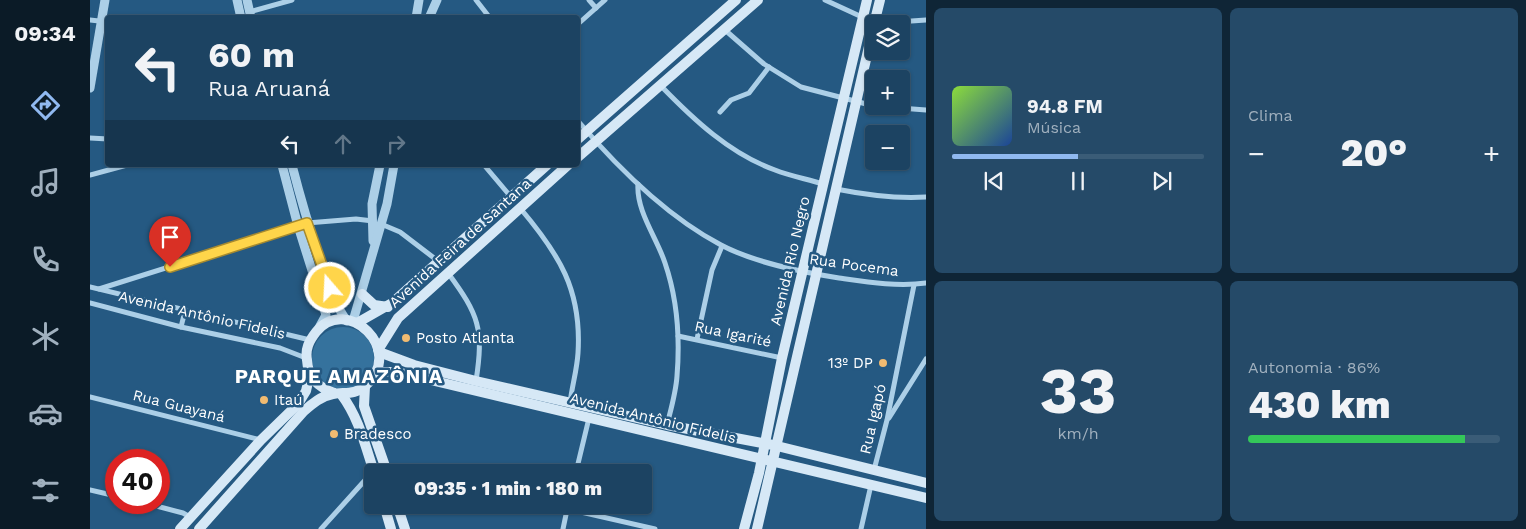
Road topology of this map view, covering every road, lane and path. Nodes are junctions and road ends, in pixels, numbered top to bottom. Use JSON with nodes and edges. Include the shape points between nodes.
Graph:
{"nodes":[{"id":1,"x":105,"y":0,"type":"edge"},
{"id":2,"x":237,"y":0,"type":"edge"},
{"id":3,"x":247,"y":0,"type":"edge"},
{"id":4,"x":292,"y":0,"type":"edge"},
{"id":5,"x":419,"y":0,"type":"edge"},
{"id":6,"x":437,"y":0,"type":"edge"},
{"id":7,"x":476,"y":0,"type":"edge"},
{"id":8,"x":589,"y":0,"type":"edge"},
{"id":9,"x":605,"y":0,"type":"edge"},
{"id":10,"x":736,"y":0,"type":"edge"},
{"id":11,"x":758,"y":0,"type":"edge"},
{"id":12,"x":825,"y":0,"type":"edge"},
{"id":13,"x":867,"y":0,"type":"edge"},
{"id":14,"x":880,"y":0,"type":"edge"},
{"id":15,"x":596,"y":8,"type":"junction"},
{"id":16,"x":241,"y":15,"type":"edge"},
{"id":17,"x":251,"y":15,"type":"edge"},
{"id":18,"x":416,"y":15,"type":"edge"},
{"id":19,"x":430,"y":15,"type":"edge"},
{"id":20,"x":488,"y":15,"type":"edge"},
{"id":21,"x":876,"y":15,"type":"edge"},
{"id":22,"x":862,"y":17,"type":"junction"},
{"id":23,"x":90,"y":20,"type":"edge"},
{"id":24,"x":926,"y":20,"type":"edge"},
{"id":25,"x":910,"y":21,"type":"edge"},
{"id":26,"x":104,"y":22,"type":"edge"},
{"id":27,"x":580,"y":22,"type":"edge"},
{"id":28,"x":725,"y":30,"type":"junction"},
{"id":29,"x":866,"y":60,"type":"edge"},
{"id":30,"x":769,"y":67,"type":"junction"},
{"id":31,"x":661,"y":86,"type":"junction"},
{"id":32,"x":90,"y":88,"type":"edge"},
{"id":33,"x":844,"y":99,"type":"junction"},
{"id":34,"x":856,"y":102,"type":"junction"},
{"id":35,"x":865,"y":104,"type":"edge"},
{"id":36,"x":910,"y":109,"type":"edge"},
{"id":37,"x":926,"y":110,"type":"edge"},
{"id":38,"x":720,"y":112,"type":"dead end"},
{"id":39,"x":580,"y":124,"type":"edge"},
{"id":40,"x":586,"y":131,"type":"junction"},
{"id":41,"x":580,"y":136,"type":"edge"},
{"id":42,"x":90,"y":138,"type":"edge"},
{"id":43,"x":105,"y":139,"type":"edge"},
{"id":44,"x":595,"y":142,"type":"junction"},
{"id":45,"x":580,"y":155,"type":"edge"},
{"id":46,"x":120,"y":167,"type":"edge"},
{"id":47,"x":283,"y":167,"type":"edge"},
{"id":48,"x":293,"y":167,"type":"edge"},
{"id":49,"x":380,"y":167,"type":"edge"},
{"id":50,"x":394,"y":167,"type":"edge"},
{"id":51,"x":486,"y":167,"type":"edge"},
{"id":52,"x":545,"y":167,"type":"edge"},
{"id":53,"x":566,"y":167,"type":"edge"},
{"id":54,"x":90,"y":175,"type":"edge"},
{"id":55,"x":638,"y":184,"type":"junction"},
{"id":56,"x":823,"y":184,"type":"junction"},
{"id":57,"x":836,"y":188,"type":"junction"},
{"id":58,"x":511,"y":197,"type":"junction"},
{"id":59,"x":926,"y":197,"type":"edge"},
{"id":60,"x":520,"y":208,"type":"junction"},
{"id":61,"x":372,"y":221,"type":"junction"},
{"id":62,"x":307,"y":223,"type":"junction"},
{"id":63,"x":382,"y":224,"type":"junction"},
{"id":64,"x":298,"y":226,"type":"junction"},
{"id":65,"x":374,"y":246,"type":"junction"},
{"id":66,"x":722,"y":246,"type":"junction"},
{"id":67,"x":438,"y":261,"type":"junction"},
{"id":68,"x":803,"y":271,"type":"junction"},
{"id":69,"x":447,"y":272,"type":"junction"},
{"id":70,"x":814,"y":274,"type":"junction"},
{"id":71,"x":926,"y":283,"type":"edge"},
{"id":72,"x":914,"y":285,"type":"junction"},
{"id":73,"x":90,"y":287,"type":"edge"},
{"id":74,"x":330,"y":288,"type":"junction"},
{"id":75,"x":99,"y":289,"type":"junction"},
{"id":76,"x":320,"y":292,"type":"junction"},
{"id":77,"x":362,"y":294,"type":"junction"},
{"id":78,"x":90,"y":303,"type":"edge"},
{"id":79,"x":387,"y":306,"type":"junction"},
{"id":80,"x":185,"y":311,"type":"junction"},
{"id":81,"x":398,"y":318,"type":"junction"},
{"id":82,"x":352,"y":322,"type":"junction"},
{"id":83,"x":320,"y":326,"type":"junction"},
{"id":84,"x":181,"y":327,"type":"junction"},
{"id":85,"x":678,"y":336,"type":"junction"},
{"id":86,"x":697,"y":339,"type":"junction"},
{"id":87,"x":310,"y":340,"type":"junction"},
{"id":88,"x":379,"y":351,"type":"junction"},
{"id":89,"x":306,"y":358,"type":"junction"},
{"id":90,"x":782,"y":358,"type":"junction"},
{"id":91,"x":926,"y":358,"type":"edge"},
{"id":92,"x":310,"y":373,"type":"junction"},
{"id":93,"x":374,"y":377,"type":"junction"},
{"id":94,"x":476,"y":381,"type":"junction"},
{"id":95,"x":365,"y":386,"type":"junction"},
{"id":96,"x":337,"y":394,"type":"junction"},
{"id":97,"x":90,"y":397,"type":"edge"},
{"id":98,"x":570,"y":402,"type":"junction"},
{"id":99,"x":590,"y":418,"type":"junction"},
{"id":100,"x":887,"y":420,"type":"junction"},
{"id":101,"x":667,"y":425,"type":"junction"},
{"id":102,"x":261,"y":440,"type":"junction"},
{"id":103,"x":765,"y":443,"type":"junction"},
{"id":104,"x":778,"y":446,"type":"junction"},
{"id":105,"x":762,"y":460,"type":"junction"},
{"id":106,"x":774,"y":463,"type":"junction"},
{"id":107,"x":371,"y":464,"type":"edge"},
{"id":108,"x":384,"y":464,"type":"edge"},
{"id":109,"x":578,"y":464,"type":"edge"},
{"id":110,"x":874,"y":470,"type":"junction"},
{"id":111,"x":364,"y":481,"type":"edge"},
{"id":112,"x":925,"y":482,"type":"edge"},
{"id":113,"x":871,"y":485,"type":"junction"},
{"id":114,"x":90,"y":490,"type":"edge"},
{"id":115,"x":105,"y":493,"type":"edge"},
{"id":116,"x":926,"y":498,"type":"edge"},
{"id":117,"x":170,"y":510,"type":"edge"},
{"id":118,"x":387,"y":514,"type":"edge"},
{"id":119,"x":400,"y":514,"type":"edge"},
{"id":120,"x":566,"y":514,"type":"edge"},
{"id":121,"x":596,"y":514,"type":"edge"},
{"id":122,"x":190,"y":517,"type":"junction"},
{"id":123,"x":180,"y":529,"type":"edge"},
{"id":124,"x":198,"y":529,"type":"edge"},
{"id":125,"x":321,"y":529,"type":"edge"},
{"id":126,"x":392,"y":529,"type":"edge"},
{"id":127,"x":405,"y":529,"type":"edge"},
{"id":128,"x":563,"y":529,"type":"edge"},
{"id":129,"x":655,"y":529,"type":"edge"},
{"id":130,"x":744,"y":529,"type":"edge"},
{"id":131,"x":757,"y":529,"type":"edge"},
{"id":132,"x":861,"y":529,"type":"edge"}],
"edges":[{"from":1,"to":26,"type":"street"},
{"from":2,"to":16,"type":"street"},
{"from":3,"to":17,"type":"street"},
{"from":4,"to":17,"type":"street"},
{"from":5,"to":18,"type":"street"},
{"from":6,"to":19,"type":"street"},
{"from":7,"to":20,"type":"street"},
{"from":8,"to":15,"type":"street"},
{"from":9,"to":15,"type":"street"},
{"from":10,"to":40,"type":"main road"},
{"from":11,"to":28,"type":"main road"},
{"from":12,"to":22,"type":"street"},
{"from":13,"to":22,"type":"main road","name":"Avenida Rio Negro"},
{"from":14,"to":21,"type":"main road","name":"Avenida Rio Negro"},
{"from":15,"to":27,"type":"street"},
{"from":22,"to":33,"type":"main road","name":"Avenida Rio Negro"},
{"from":23,"to":26,"type":"street"},
{"from":24,"to":25,"type":"street"},
{"from":26,"to":32,"type":"street"},
{"from":28,"to":30,"type":"street"},
{"from":28,"to":31,"type":"main road"},
{"from":29,"to":34,"type":"main road","name":"Avenida Rio Negro"},
{"from":30,"to":33,"type":"street","via":[[801,87]]},
{"from":30,"to":38,"type":"street","via":[[749,93],[731,100]]},
{"from":31,"to":44,"type":"main road"},
{"from":31,"to":56,"type":"street","via":[[691,117],[730,146],[773,169]]},
{"from":33,"to":34,"type":"street"},
{"from":33,"to":56,"type":"main road","name":"Avenida Rio Negro"},
{"from":34,"to":35,"type":"street"},
{"from":34,"to":57,"type":"main road","name":"Avenida Rio Negro"},
{"from":36,"to":37,"type":"street"},
{"from":39,"to":40,"type":"street","name":"Rua Pocema"},
{"from":40,"to":41,"type":"main road"},
{"from":40,"to":44,"type":"street","name":"Rua Pocema"},
{"from":42,"to":43,"type":"street"},
{"from":44,"to":45,"type":"main road"},
{"from":44,"to":55,"type":"street","name":"Rua Pocema"},
{"from":46,"to":54,"type":"street"},
{"from":47,"to":64,"type":"street"},
{"from":48,"to":62,"type":"street"},
{"from":49,"to":61,"type":"street"},
{"from":50,"to":63,"type":"street"},
{"from":51,"to":58,"type":"street"},
{"from":52,"to":58,"type":"main road","name":"Avenida Feira de Santana"},
{"from":53,"to":60,"type":"main road","name":"Avenida Feira de Santana"},
{"from":55,"to":66,"type":"street","name":"Rua Pocema","via":[[685,222]]},
{"from":55,"to":85,"type":"street","via":[[640,205],[657,240],[672,288]]},
{"from":56,"to":68,"type":"main road","name":"Avenida Rio Negro"},
{"from":57,"to":59,"type":"street","via":[[868,196]]},
{"from":57,"to":70,"type":"main road","name":"Avenida Rio Negro"},
{"from":58,"to":67,"type":"main road","name":"Avenida Feira de Santana"},
{"from":60,"to":69,"type":"main road","name":"Avenida Feira de Santana"},
{"from":60,"to":98,"type":"street","via":[[548,241],[570,286],[576,312],[578,353]]},
{"from":61,"to":62,"type":"street"},
{"from":61,"to":63,"type":"street"},
{"from":61,"to":65,"type":"street"},
{"from":62,"to":64,"type":"street"},
{"from":62,"to":74,"type":"street"},
{"from":63,"to":65,"type":"street"},
{"from":63,"to":67,"type":"street","via":[[400,232]]},
{"from":64,"to":75,"type":"street"},
{"from":64,"to":76,"type":"street"},
{"from":65,"to":77,"type":"street"},
{"from":66,"to":68,"type":"street","name":"Rua Pocema"},
{"from":66,"to":86,"type":"street","via":[[712,270]]},
{"from":67,"to":79,"type":"main road","name":"Avenida Feira de Santana"},
{"from":68,"to":70,"type":"street","name":"Rua Pocema"},
{"from":68,"to":90,"type":"main road","name":"Avenida Rio Negro"},
{"from":69,"to":81,"type":"main road","name":"Avenida Feira de Santana"},
{"from":69,"to":94,"type":"street","via":[[468,300],[479,330],[480,356]]},
{"from":70,"to":72,"type":"street","name":"Rua Pocema"},
{"from":70,"to":104,"type":"main road","name":"Avenida Rio Negro"},
{"from":71,"to":72,"type":"street","name":"Rua Pocema"},
{"from":72,"to":100,"type":"street","name":"Rua Igapó"},
{"from":73,"to":75,"type":"street","name":"Avenida Antônio Fidelis"},
{"from":74,"to":76,"type":"street","via":[[328,296]]},
{"from":74,"to":82,"type":"street","via":[[338,310]]},
{"from":75,"to":80,"type":"street","name":"Avenida Antônio Fidelis"},
{"from":76,"to":83,"type":"street","via":[[326,315]]},
{"from":77,"to":79,"type":"main road","via":[[374,305]]},
{"from":77,"to":82,"type":"street"},
{"from":78,"to":84,"type":"street","name":"Avenida Antônio Fidelis"},
{"from":79,"to":81,"type":"main road"},
{"from":79,"to":82,"type":"main road","name":"Avenida Feira de Santana"},
{"from":80,"to":84,"type":"street"},
{"from":80,"to":87,"type":"street","name":"Avenida Antônio Fidelis"},
{"from":81,"to":88,"type":"main road","name":"Avenida Feira de Santana"},
{"from":82,"to":83,"type":"main road","via":[[330,321]]},
{"from":82,"to":88,"type":"main road","via":[[369,331]]},
{"from":83,"to":87,"type":"main road"},
{"from":84,"to":89,"type":"street","name":"Avenida Antônio Fidelis","via":[[280,348]]},
{"from":85,"to":86,"type":"street","name":"Rua Igarité"},
{"from":85,"to":101,"type":"street","via":[[677,377]]},
{"from":86,"to":90,"type":"street","name":"Rua Igarité"},
{"from":87,"to":89,"type":"main road"},
{"from":88,"to":93,"type":"main road"},
{"from":88,"to":94,"type":"main road","name":"Avenida Antônio Fidelis","via":[[414,365]]},
{"from":89,"to":92,"type":"main road"},
{"from":90,"to":103,"type":"main road","name":"Avenida Rio Negro"},
{"from":91,"to":100,"type":"street"},
{"from":92,"to":96,"type":"main road","via":[[314,382]]},
{"from":92,"to":102,"type":"main road","via":[[306,391],[298,404]]},
{"from":93,"to":95,"type":"main road"},
{"from":93,"to":99,"type":"main road","name":"Avenida Antônio Fidelis","via":[[383,372],[397,372]]},
{"from":94,"to":98,"type":"main road","name":"Avenida Antônio Fidelis"},
{"from":95,"to":96,"type":"main road","via":[[358,391]]},
{"from":95,"to":108,"type":"main road","via":[[364,406]]},
{"from":96,"to":107,"type":"main road","via":[[351,408]]},
{"from":96,"to":124,"type":"main road","via":[[317,400],[304,411]]},
{"from":97,"to":102,"type":"street","name":"Rua Guayaná"},
{"from":98,"to":101,"type":"main road","name":"Avenida Antônio Fidelis"},
{"from":99,"to":105,"type":"main road","name":"Avenida Antônio Fidelis"},
{"from":99,"to":109,"type":"street"},
{"from":100,"to":110,"type":"street","name":"Rua Igapó"},
{"from":101,"to":103,"type":"main road","name":"Avenida Antônio Fidelis"},
{"from":102,"to":122,"type":"main road"},
{"from":103,"to":104,"type":"main road","name":"Avenida Antônio Fidelis"},
{"from":103,"to":105,"type":"main road","name":"Avenida Rio Negro"},
{"from":104,"to":106,"type":"main road","name":"Avenida Rio Negro"},
{"from":104,"to":110,"type":"main road","name":"Avenida Antônio Fidelis"},
{"from":105,"to":106,"type":"main road","name":"Avenida Antônio Fidelis"},
{"from":105,"to":130,"type":"main road","name":"Avenida Rio Negro"},
{"from":106,"to":113,"type":"main road","name":"Avenida Antônio Fidelis"},
{"from":106,"to":131,"type":"main road","name":"Avenida Rio Negro"},
{"from":110,"to":112,"type":"main road","name":"Avenida Antônio Fidelis"},
{"from":111,"to":125,"type":"street"},
{"from":112,"to":113,"type":"main road","via":[[884,478],[875,480]]},
{"from":113,"to":116,"type":"main road","name":"Avenida Antônio Fidelis"},
{"from":113,"to":132,"type":"street"},
{"from":114,"to":115,"type":"street"},
{"from":117,"to":122,"type":"street"},
{"from":118,"to":126,"type":"main road"},
{"from":119,"to":127,"type":"main road"},
{"from":120,"to":128,"type":"street"},
{"from":121,"to":129,"type":"street"},
{"from":122,"to":123,"type":"main road"}]}
